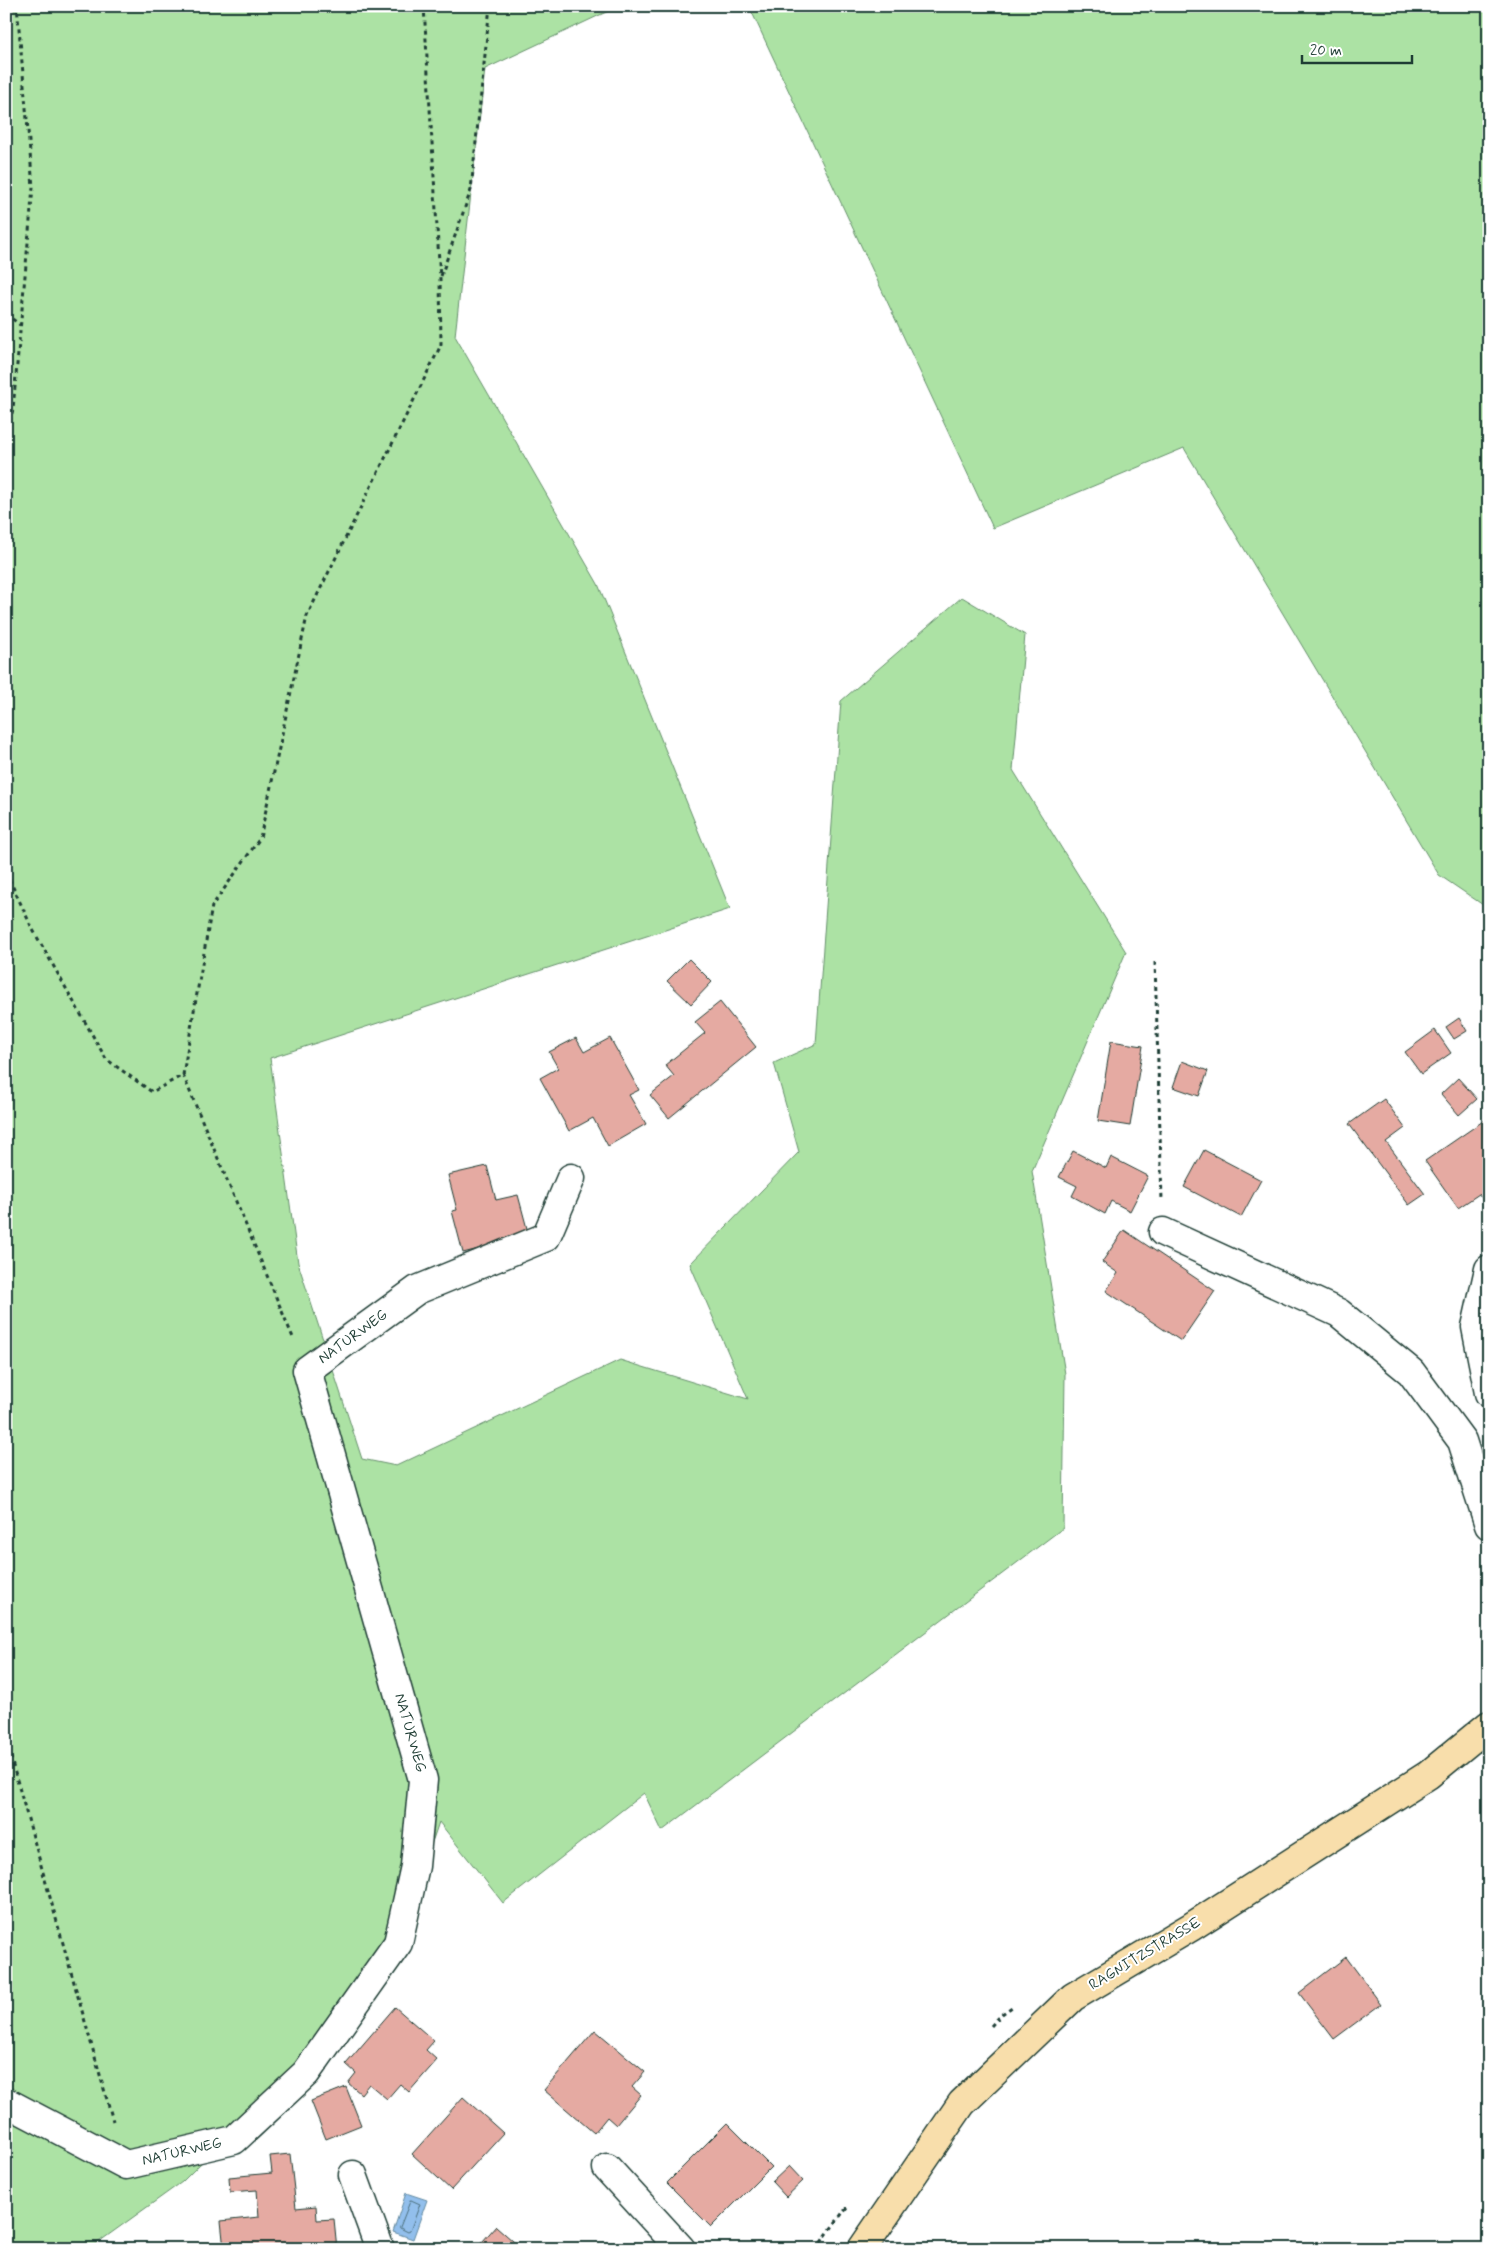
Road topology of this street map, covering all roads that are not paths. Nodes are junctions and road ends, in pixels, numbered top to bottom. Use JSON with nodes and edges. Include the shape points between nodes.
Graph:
{"nodes":[{"id":1,"x":571,"y":1178,"type":"dead end"},
{"id":2,"x":1163,"y":1232,"type":"road end"},
{"id":3,"x":1489,"y":1269,"type":"edge"},
{"id":4,"x":1489,"y":1393,"type":"edge"},
{"id":5,"x":1489,"y":1525,"type":"edge"},
{"id":6,"x":1489,"y":1725,"type":"edge"},
{"id":7,"x":6,"y":2102,"type":"edge"},
{"id":8,"x":608,"y":2168,"type":"dead end"},
{"id":9,"x":353,"y":2175,"type":"dead end"},
{"id":10,"x":380,"y":2249,"type":"edge"},
{"id":11,"x":681,"y":2249,"type":"edge"},
{"id":12,"x":862,"y":2249,"type":"edge"}],
"edges":[{"from":1,"to":7,"type":"lane","name":"NATURWEG","via":[[546,1237],[417,1290],[306,1370],[423,1780],[415,1866],[398,1943],[306,2073],[234,2140],[126,2165]]},
{"from":2,"to":5,"type":"lane","via":[[1339,1313],[1411,1372],[1462,1442]]},
{"from":3,"to":4,"type":"lane","via":[[1476,1327]]},
{"from":6,"to":12,"type":"main road","name":"RAGNITZSTRASSE","via":[[1428,1775],[1191,1927],[1073,1997],[962,2103]]},
{"from":8,"to":11,"type":"lane"},
{"from":9,"to":10,"type":"lane"}]}
